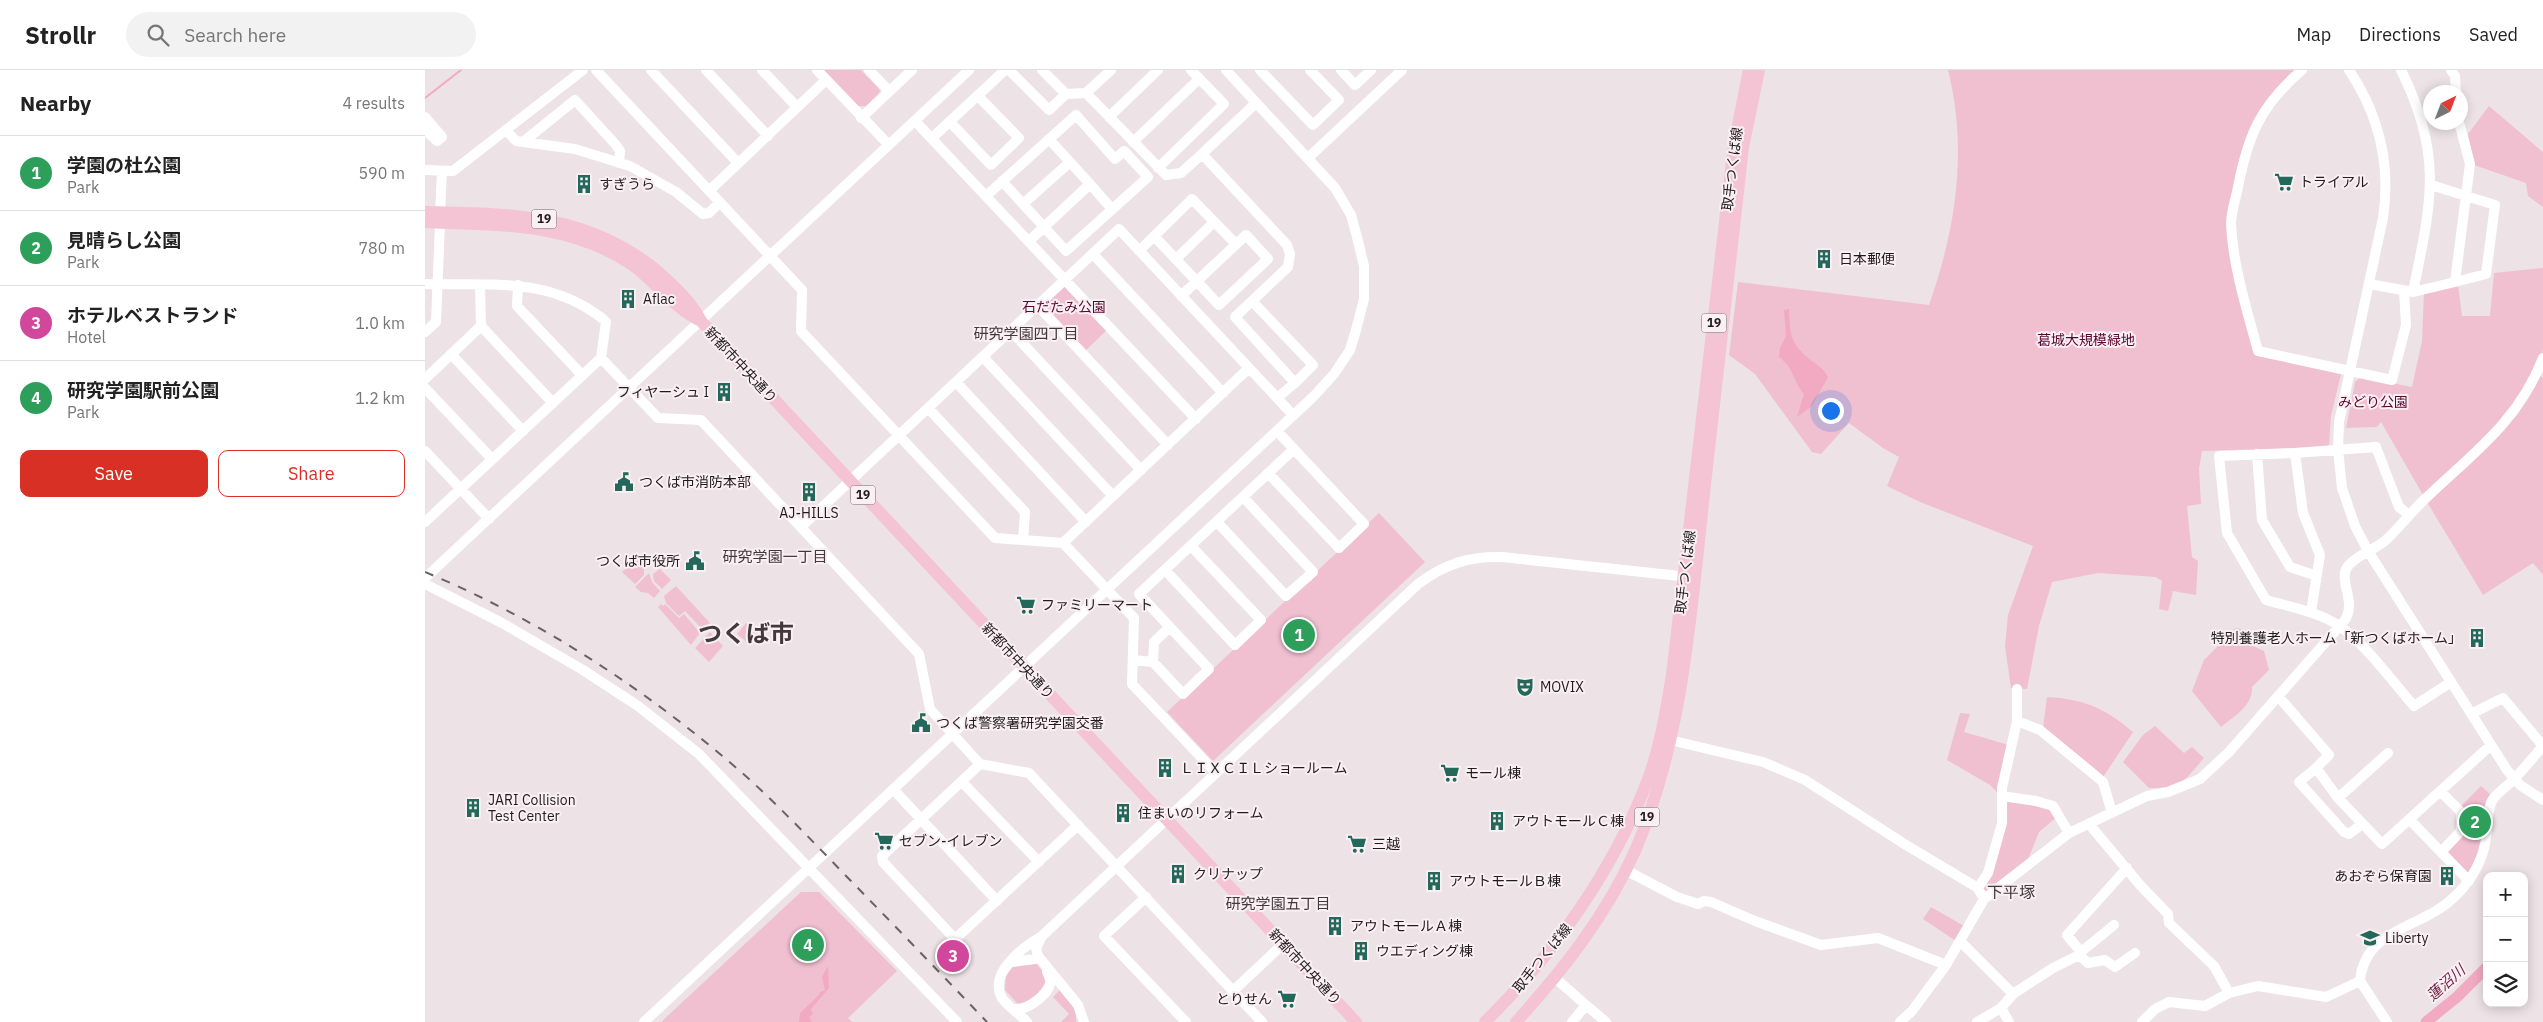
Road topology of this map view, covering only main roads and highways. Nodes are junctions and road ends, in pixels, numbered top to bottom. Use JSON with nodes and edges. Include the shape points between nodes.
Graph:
{"nodes":[{"id":1,"x":1749,"y":70,"type":"edge"},
{"id":2,"x":1759,"y":70,"type":"edge"},
{"id":3,"x":425,"y":212,"type":"edge"},
{"id":4,"x":440,"y":218,"type":"junction"},
{"id":5,"x":425,"y":222,"type":"edge"},
{"id":6,"x":1690,"y":577,"type":"junction"},
{"id":7,"x":1356,"y":1022,"type":"edge"},
{"id":8,"x":1485,"y":1022,"type":"edge"},
{"id":9,"x":1516,"y":1022,"type":"edge"}],
"edges":[{"from":1,"to":6,"type":"main road","name":"取手つくば線","number":"19","via":[[1734,145]]},
{"from":2,"to":6,"type":"main road","name":"取手つくば線","number":"19","via":[[1743,147]]},
{"from":3,"to":4,"type":"main road","name":"新都市中央通り","number":"19"},
{"from":4,"to":5,"type":"main road","name":"新都市中央通り","number":"19"},
{"from":4,"to":7,"type":"main road","name":"新都市中央通り","number":"19","via":[[536,228],[608,249],[632,264],[686,314],[701,321]]},
{"from":6,"to":8,"type":"main road","name":"取手つくば線","number":"19","via":[[1669,698],[1647,782],[1608,863],[1572,921],[1525,980]]},
{"from":6,"to":9,"type":"main road","name":"取手つくば線","number":"19","via":[[1682,679],[1646,824],[1604,910],[1555,978]]}]}
